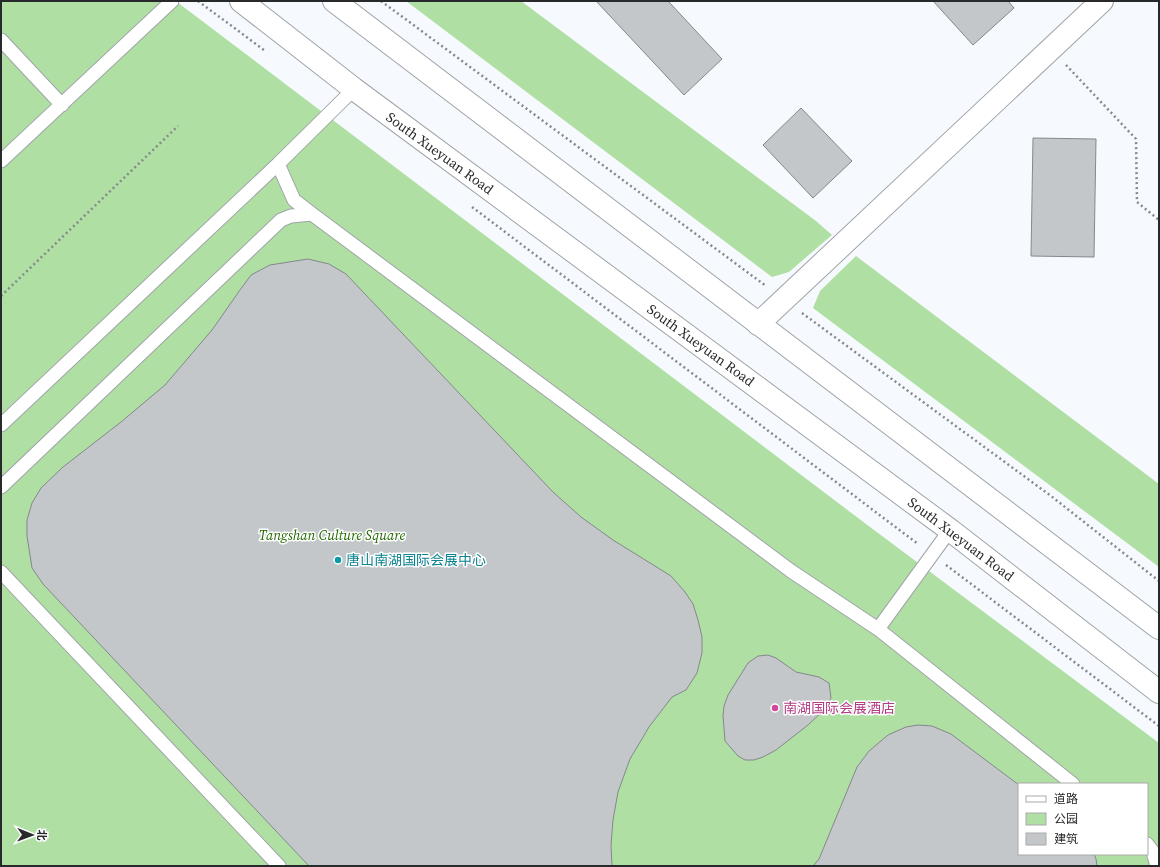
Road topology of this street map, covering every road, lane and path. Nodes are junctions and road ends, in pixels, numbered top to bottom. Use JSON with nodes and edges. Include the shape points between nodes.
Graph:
{"nodes":[{"id":1,"x":172,"y":1,"type":"edge"},
{"id":2,"x":198,"y":1,"type":"edge"},
{"id":3,"x":241,"y":1,"type":"edge"},
{"id":4,"x":334,"y":1,"type":"edge"},
{"id":5,"x":1096,"y":3,"type":"edge"},
{"id":6,"x":1,"y":40,"type":"edge"},
{"id":7,"x":1051,"y":49,"type":"junction"},
{"id":8,"x":268,"y":53,"type":"dead end"},
{"id":9,"x":354,"y":89,"type":"junction"},
{"id":10,"x":62,"y":105,"type":"junction"},
{"id":11,"x":178,"y":126,"type":"dead end"},
{"id":12,"x":1,"y":162,"type":"edge"},
{"id":13,"x":278,"y":164,"type":"junction"},
{"id":14,"x":470,"y":206,"type":"dead end"},
{"id":15,"x":312,"y":214,"type":"junction"},
{"id":16,"x":1159,"y":220,"type":"edge"},
{"id":17,"x":1,"y":296,"type":"edge"},
{"id":18,"x":758,"y":324,"type":"junction"},
{"id":19,"x":1,"y":425,"type":"edge"},
{"id":20,"x":1,"y":487,"type":"edge"},
{"id":21,"x":950,"y":530,"type":"junction"},
{"id":22,"x":932,"y":555,"type":"junction"},
{"id":23,"x":1,"y":572,"type":"edge"},
{"id":24,"x":1159,"y":628,"type":"edge"},
{"id":25,"x":878,"y":629,"type":"junction"},
{"id":26,"x":1159,"y":692,"type":"edge"},
{"id":27,"x":1159,"y":726,"type":"edge"},
{"id":28,"x":1072,"y":783,"type":"edge"},
{"id":29,"x":1148,"y":845,"type":"edge"},
{"id":30,"x":279,"y":866,"type":"edge"},
{"id":31,"x":1157,"y":866,"type":"edge"}],
"edges":[{"from":1,"to":10,"type":"lane"},
{"from":2,"to":8,"type":"path"},
{"from":3,"to":9,"type":"main road","name":"South Xueyuan Road"},
{"from":4,"to":18,"type":"main road"},
{"from":5,"to":7,"type":"main road"},
{"from":6,"to":10,"type":"lane"},
{"from":7,"to":16,"type":"path","via":[[1136,140],[1137,202]]},
{"from":7,"to":18,"type":"main road"},
{"from":9,"to":13,"type":"lane"},
{"from":9,"to":21,"type":"main road","name":"South Xueyuan Road"},
{"from":10,"to":12,"type":"lane"},
{"from":11,"to":17,"type":"path"},
{"from":13,"to":15,"type":"lane","via":[[294,200]]},
{"from":13,"to":19,"type":"lane"},
{"from":14,"to":22,"type":"path"},
{"from":15,"to":20,"type":"lane","via":[[291,216],[281,220]]},
{"from":15,"to":25,"type":"lane","via":[[792,571]]},
{"from":18,"to":24,"type":"main road"},
{"from":21,"to":22,"type":"lane"},
{"from":21,"to":26,"type":"main road","name":"South Xueyuan Road"},
{"from":22,"to":25,"type":"lane"},
{"from":22,"to":27,"type":"path"},
{"from":23,"to":30,"type":"lane"},
{"from":25,"to":28,"type":"lane"},
{"from":29,"to":31,"type":"lane"}]}
